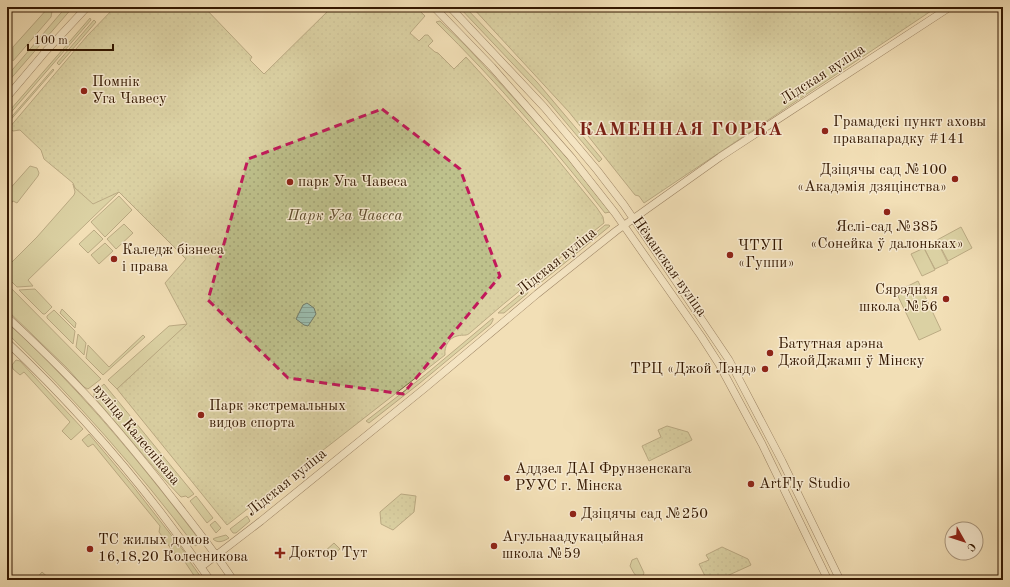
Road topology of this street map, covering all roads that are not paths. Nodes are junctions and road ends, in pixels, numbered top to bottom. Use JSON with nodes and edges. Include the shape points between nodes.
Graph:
{"nodes":[{"id":1,"x":87,"y":7,"type":"edge"},
{"id":2,"x":434,"y":7,"type":"edge"},
{"id":3,"x":450,"y":7,"type":"edge"},
{"id":4,"x":950,"y":7,"type":"edge"},
{"id":5,"x":7,"y":97,"type":"edge"},
{"id":6,"x":634,"y":219,"type":"junction"},
{"id":7,"x":624,"y":226,"type":"junction"},
{"id":8,"x":7,"y":318,"type":"edge"},
{"id":9,"x":7,"y":342,"type":"edge"},
{"id":10,"x":751,"y":402,"type":"junction"},
{"id":11,"x":742,"y":406,"type":"junction"},
{"id":12,"x":217,"y":556,"type":"junction"},
{"id":13,"x":201,"y":567,"type":"junction"},
{"id":14,"x":210,"y":580,"type":"edge"},
{"id":15,"x":233,"y":580,"type":"edge"},
{"id":16,"x":828,"y":580,"type":"edge"},
{"id":17,"x":840,"y":580,"type":"edge"}],
"edges":[{"from":1,"to":5,"type":"main road"},
{"from":2,"to":7,"type":"main road","name":"Нёманская вуліца","via":[[530,109]]},
{"from":3,"to":6,"type":"main road","name":"Нёманская вуліца","via":[[544,107]]},
{"from":4,"to":6,"type":"main road","name":"Лідская вуліца","via":[[720,157]]},
{"from":6,"to":7,"type":"main road","name":"Лідская вуліца"},
{"from":6,"to":10,"type":"main road","name":"Нёманская вуліца","via":[[729,360]]},
{"from":7,"to":11,"type":"main road","name":"Нёманская вуліца","via":[[701,336]]},
{"from":7,"to":12,"type":"main road","name":"Лідская вуліца"},
{"from":8,"to":12,"type":"main road","name":"вуліца Калеснікава","via":[[87,396],[139,456]]},
{"from":9,"to":13,"type":"main road","name":"вуліца Калеснікава","via":[[68,403],[138,482]]},
{"from":10,"to":11,"type":"main road"},
{"from":10,"to":17,"type":"main road","name":"Нёманская вуліца"},
{"from":11,"to":16,"type":"main road","name":"Нёманская вуліца"},
{"from":12,"to":13,"type":"main road","name":"Лідская вуліца"},
{"from":12,"to":15,"type":"main road","name":"вуліца Калеснікава"},
{"from":13,"to":14,"type":"main road","name":"вуліца Калеснікава"}]}
